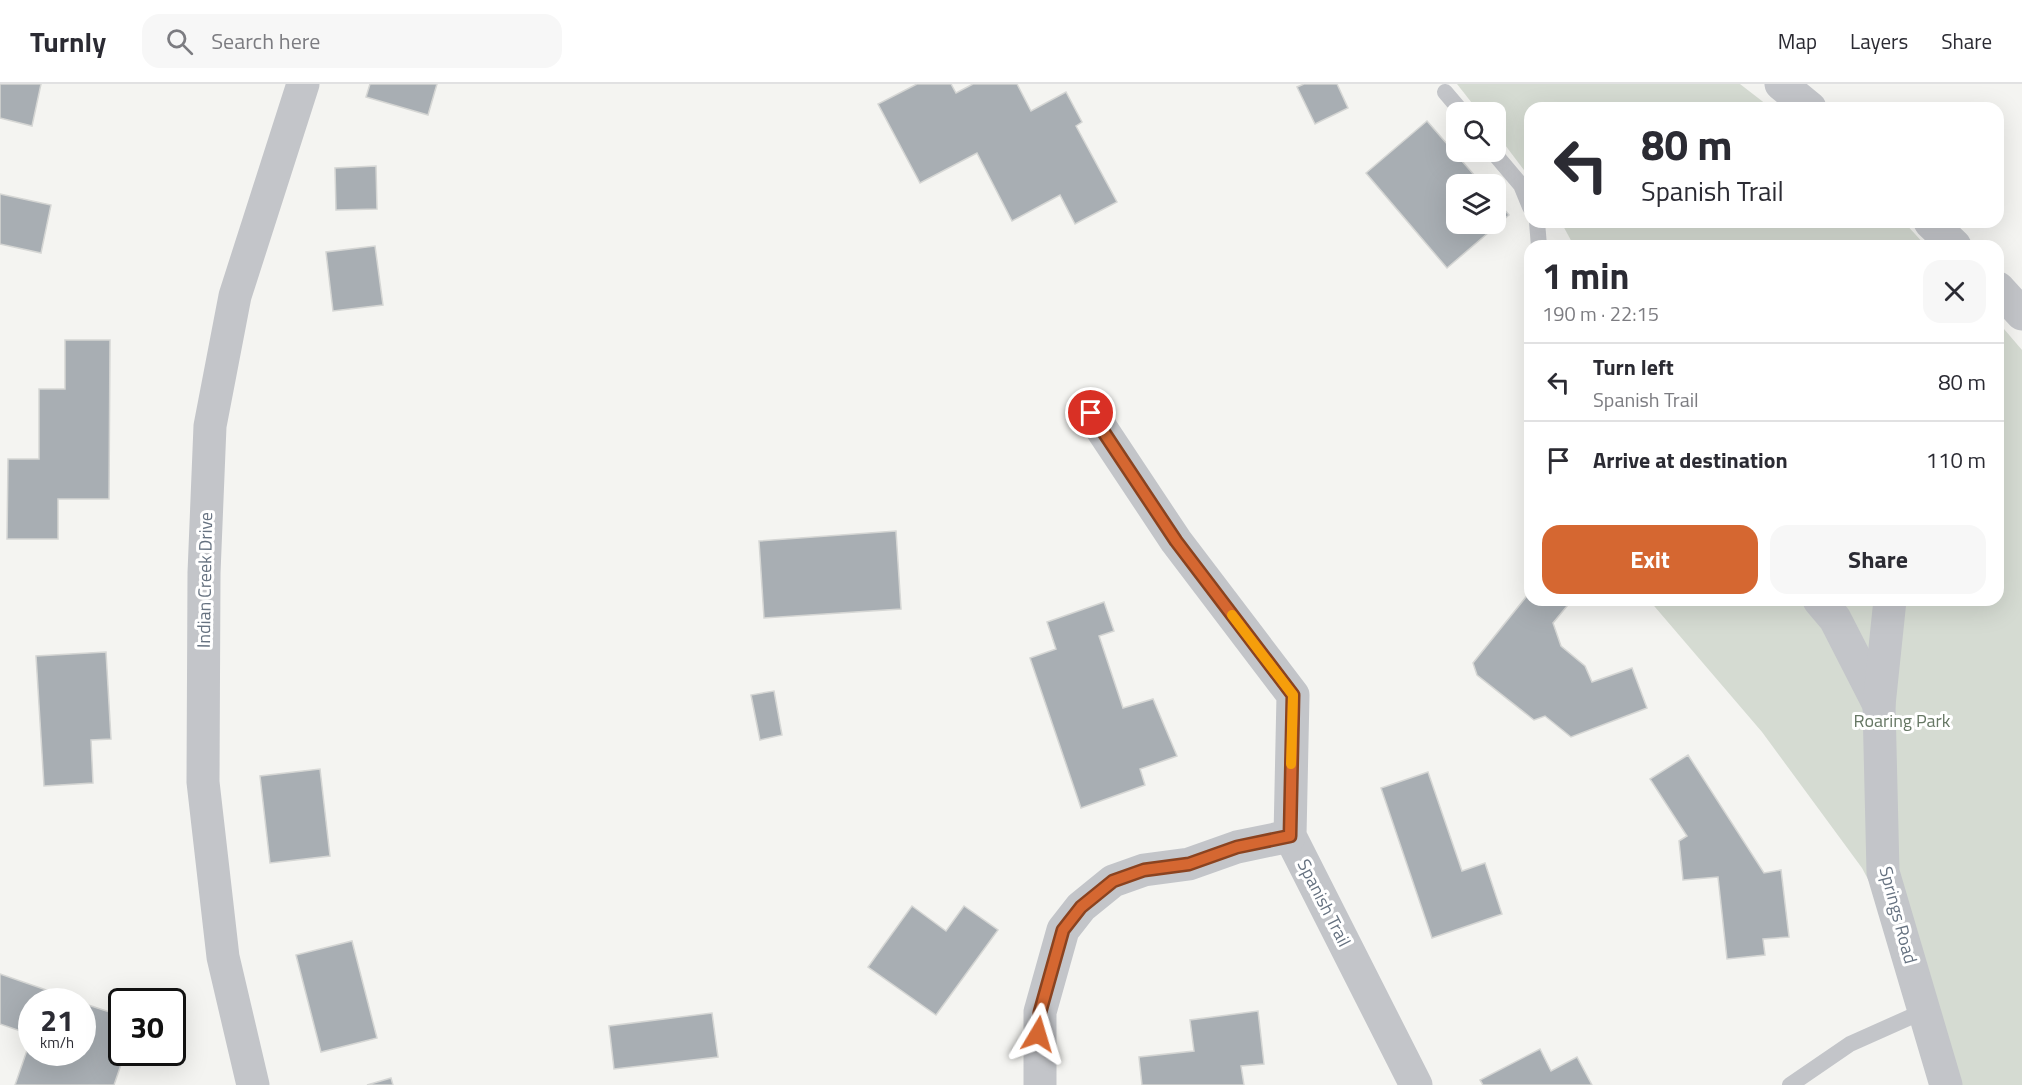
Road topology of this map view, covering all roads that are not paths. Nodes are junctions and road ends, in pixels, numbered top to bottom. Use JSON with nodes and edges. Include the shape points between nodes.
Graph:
{"nodes":[{"id":1,"x":303,"y":84,"type":"edge"},
{"id":2,"x":1781,"y":84,"type":"edge"},
{"id":3,"x":1445,"y":92,"type":"dead end"},
{"id":4,"x":1454,"y":102,"type":"edge"},
{"id":5,"x":1803,"y":102,"type":"edge"},
{"id":6,"x":1501,"y":162,"type":"edge"},
{"id":7,"x":1524,"y":192,"type":"edge"},
{"id":8,"x":1936,"y":228,"type":"edge"},
{"id":9,"x":1948,"y":240,"type":"edge"},
{"id":10,"x":2004,"y":294,"type":"edge"},
{"id":11,"x":2022,"y":314,"type":"edge"},
{"id":12,"x":1091,"y":413,"type":"dead end"},
{"id":13,"x":1824,"y":606,"type":"edge"},
{"id":14,"x":1889,"y":606,"type":"edge"},
{"id":15,"x":1879,"y":705,"type":"junction"},
{"id":16,"x":1290,"y":836,"type":"junction"},
{"id":17,"x":1924,"y":1011,"type":"junction"},
{"id":18,"x":253,"y":1085,"type":"edge"},
{"id":19,"x":1040,"y":1085,"type":"edge"},
{"id":20,"x":1416,"y":1085,"type":"edge"},
{"id":21,"x":1790,"y":1085,"type":"edge"},
{"id":22,"x":1946,"y":1085,"type":"edge"}],
"edges":[{"from":1,"to":18,"type":"street","name":"Indian Creek Drive","via":[[236,296],[210,426],[204,573],[203,782],[223,957]]},
{"from":2,"to":5,"type":"street"},
{"from":3,"to":4,"type":"lane"},
{"from":6,"to":7,"type":"lane"},
{"from":8,"to":9,"type":"street"},
{"from":10,"to":11,"type":"street"},
{"from":12,"to":16,"type":"street","name":"Spanish Trail","via":[[1176,541],[1293,695]]},
{"from":13,"to":15,"type":"street","name":"Springs Road","via":[[1835,619]]},
{"from":14,"to":15,"type":"street","name":"Springs Road"},
{"from":15,"to":17,"type":"street","name":"Springs Road","via":[[1883,872]]},
{"from":16,"to":19,"type":"street","via":[[1237,847],[1189,864],[1144,870],[1113,881],[1081,907],[1063,930],[1040,1012]]},
{"from":16,"to":20,"type":"street","name":"Spanish Trail"},
{"from":17,"to":21,"type":"lane","via":[[1850,1044]]},
{"from":17,"to":22,"type":"street","name":"Springs Road"}]}
